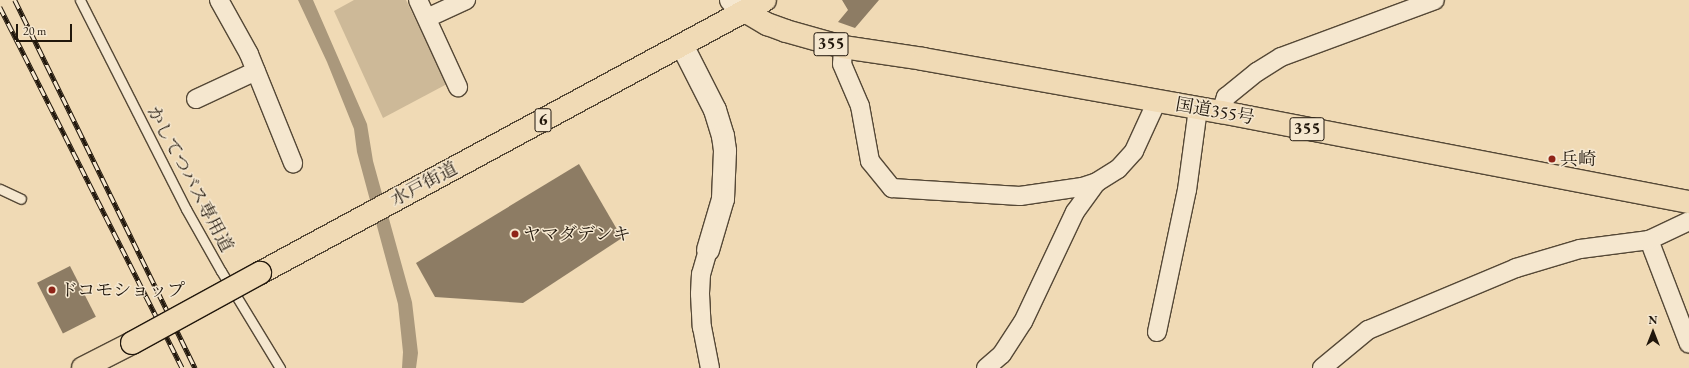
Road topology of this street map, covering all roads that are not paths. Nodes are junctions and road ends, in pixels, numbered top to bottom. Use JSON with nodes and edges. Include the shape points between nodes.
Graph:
{"nodes":[{"id":1,"x":80,"y":0,"type":"edge"},
{"id":2,"x":219,"y":0,"type":"edge"},
{"id":3,"x":418,"y":0,"type":"edge"},
{"id":4,"x":466,"y":0,"type":"edge"},
{"id":5,"x":765,"y":0,"type":"edge"},
{"id":6,"x":1435,"y":0,"type":"edge"},
{"id":7,"x":738,"y":5,"type":"edge"},
{"id":8,"x":428,"y":18,"type":"junction"},
{"id":9,"x":682,"y":45,"type":"junction"},
{"id":10,"x":843,"y":47,"type":"junction"},
{"id":11,"x":256,"y":71,"type":"junction"},
{"id":12,"x":458,"y":87,"type":"dead end"},
{"id":13,"x":196,"y":99,"type":"dead end"},
{"id":14,"x":1157,"y":101,"type":"junction"},
{"id":15,"x":1198,"y":109,"type":"junction"},
{"id":16,"x":1222,"y":112,"type":"junction"},
{"id":17,"x":293,"y":163,"type":"dead end"},
{"id":18,"x":1097,"y":182,"type":"junction"},
{"id":19,"x":0,"y":189,"type":"edge"},
{"id":20,"x":21,"y":199,"type":"dead end"},
{"id":21,"x":1689,"y":202,"type":"edge"},
{"id":22,"x":1689,"y":221,"type":"edge"},
{"id":23,"x":1649,"y":240,"type":"junction"},
{"id":24,"x":708,"y":250,"type":"joint"},
{"id":25,"x":1157,"y":332,"type":"dead end"},
{"id":26,"x":1689,"y":344,"type":"edge"},
{"id":27,"x":84,"y":368,"type":"edge"},
{"id":28,"x":280,"y":368,"type":"edge"},
{"id":29,"x":710,"y":368,"type":"edge"},
{"id":30,"x":986,"y":368,"type":"edge"},
{"id":31,"x":1322,"y":368,"type":"edge"}],
"edges":[{"from":1,"to":28,"type":"lane","name":"かしてつバス専用道","via":[[186,209]]},
{"from":2,"to":11,"type":"street"},
{"from":3,"to":8,"type":"street"},
{"from":4,"to":8,"type":"street"},
{"from":5,"to":7,"type":"highway","name":"水戸街道","number":"6"},
{"from":6,"to":16,"type":"street","via":[[1281,57],[1226,96]]},
{"from":7,"to":9,"type":"highway","name":"水戸街道","number":"6"},
{"from":7,"to":10,"type":"highway","name":"国道355号","number":"355","via":[[767,24]]},
{"from":8,"to":12,"type":"street"},
{"from":9,"to":24,"type":"street","via":[[715,110],[725,151],[723,200]]},
{"from":9,"to":27,"type":"highway","name":"水戸街道","number":"6","bridge":true},
{"from":10,"to":14,"type":"highway","name":"国道355号","number":"355"},
{"from":10,"to":18,"type":"street","via":[[842,64],[860,106],[870,160],[892,188],[1020,196],[1082,187]]},
{"from":11,"to":13,"type":"street"},
{"from":11,"to":17,"type":"street"},
{"from":14,"to":15,"type":"highway","name":"国道355号","number":"355"},
{"from":14,"to":18,"type":"street","via":[[1134,151],[1118,170]]},
{"from":15,"to":16,"type":"highway","name":"国道355号","number":"355"},
{"from":15,"to":25,"type":"street","via":[[1187,190]]},
{"from":16,"to":21,"type":"highway","name":"国道355号","number":"355"},
{"from":18,"to":30,"type":"street","via":[[1075,212],[1023,322],[1002,354]]},
{"from":19,"to":20,"type":"lane"},
{"from":22,"to":23,"type":"street"},
{"from":23,"to":26,"type":"street"},
{"from":23,"to":31,"type":"street","via":[[1580,249],[1516,268],[1368,330]]},
{"from":24,"to":29,"type":"street","via":[[701,274],[700,294],[702,326]]}]}
